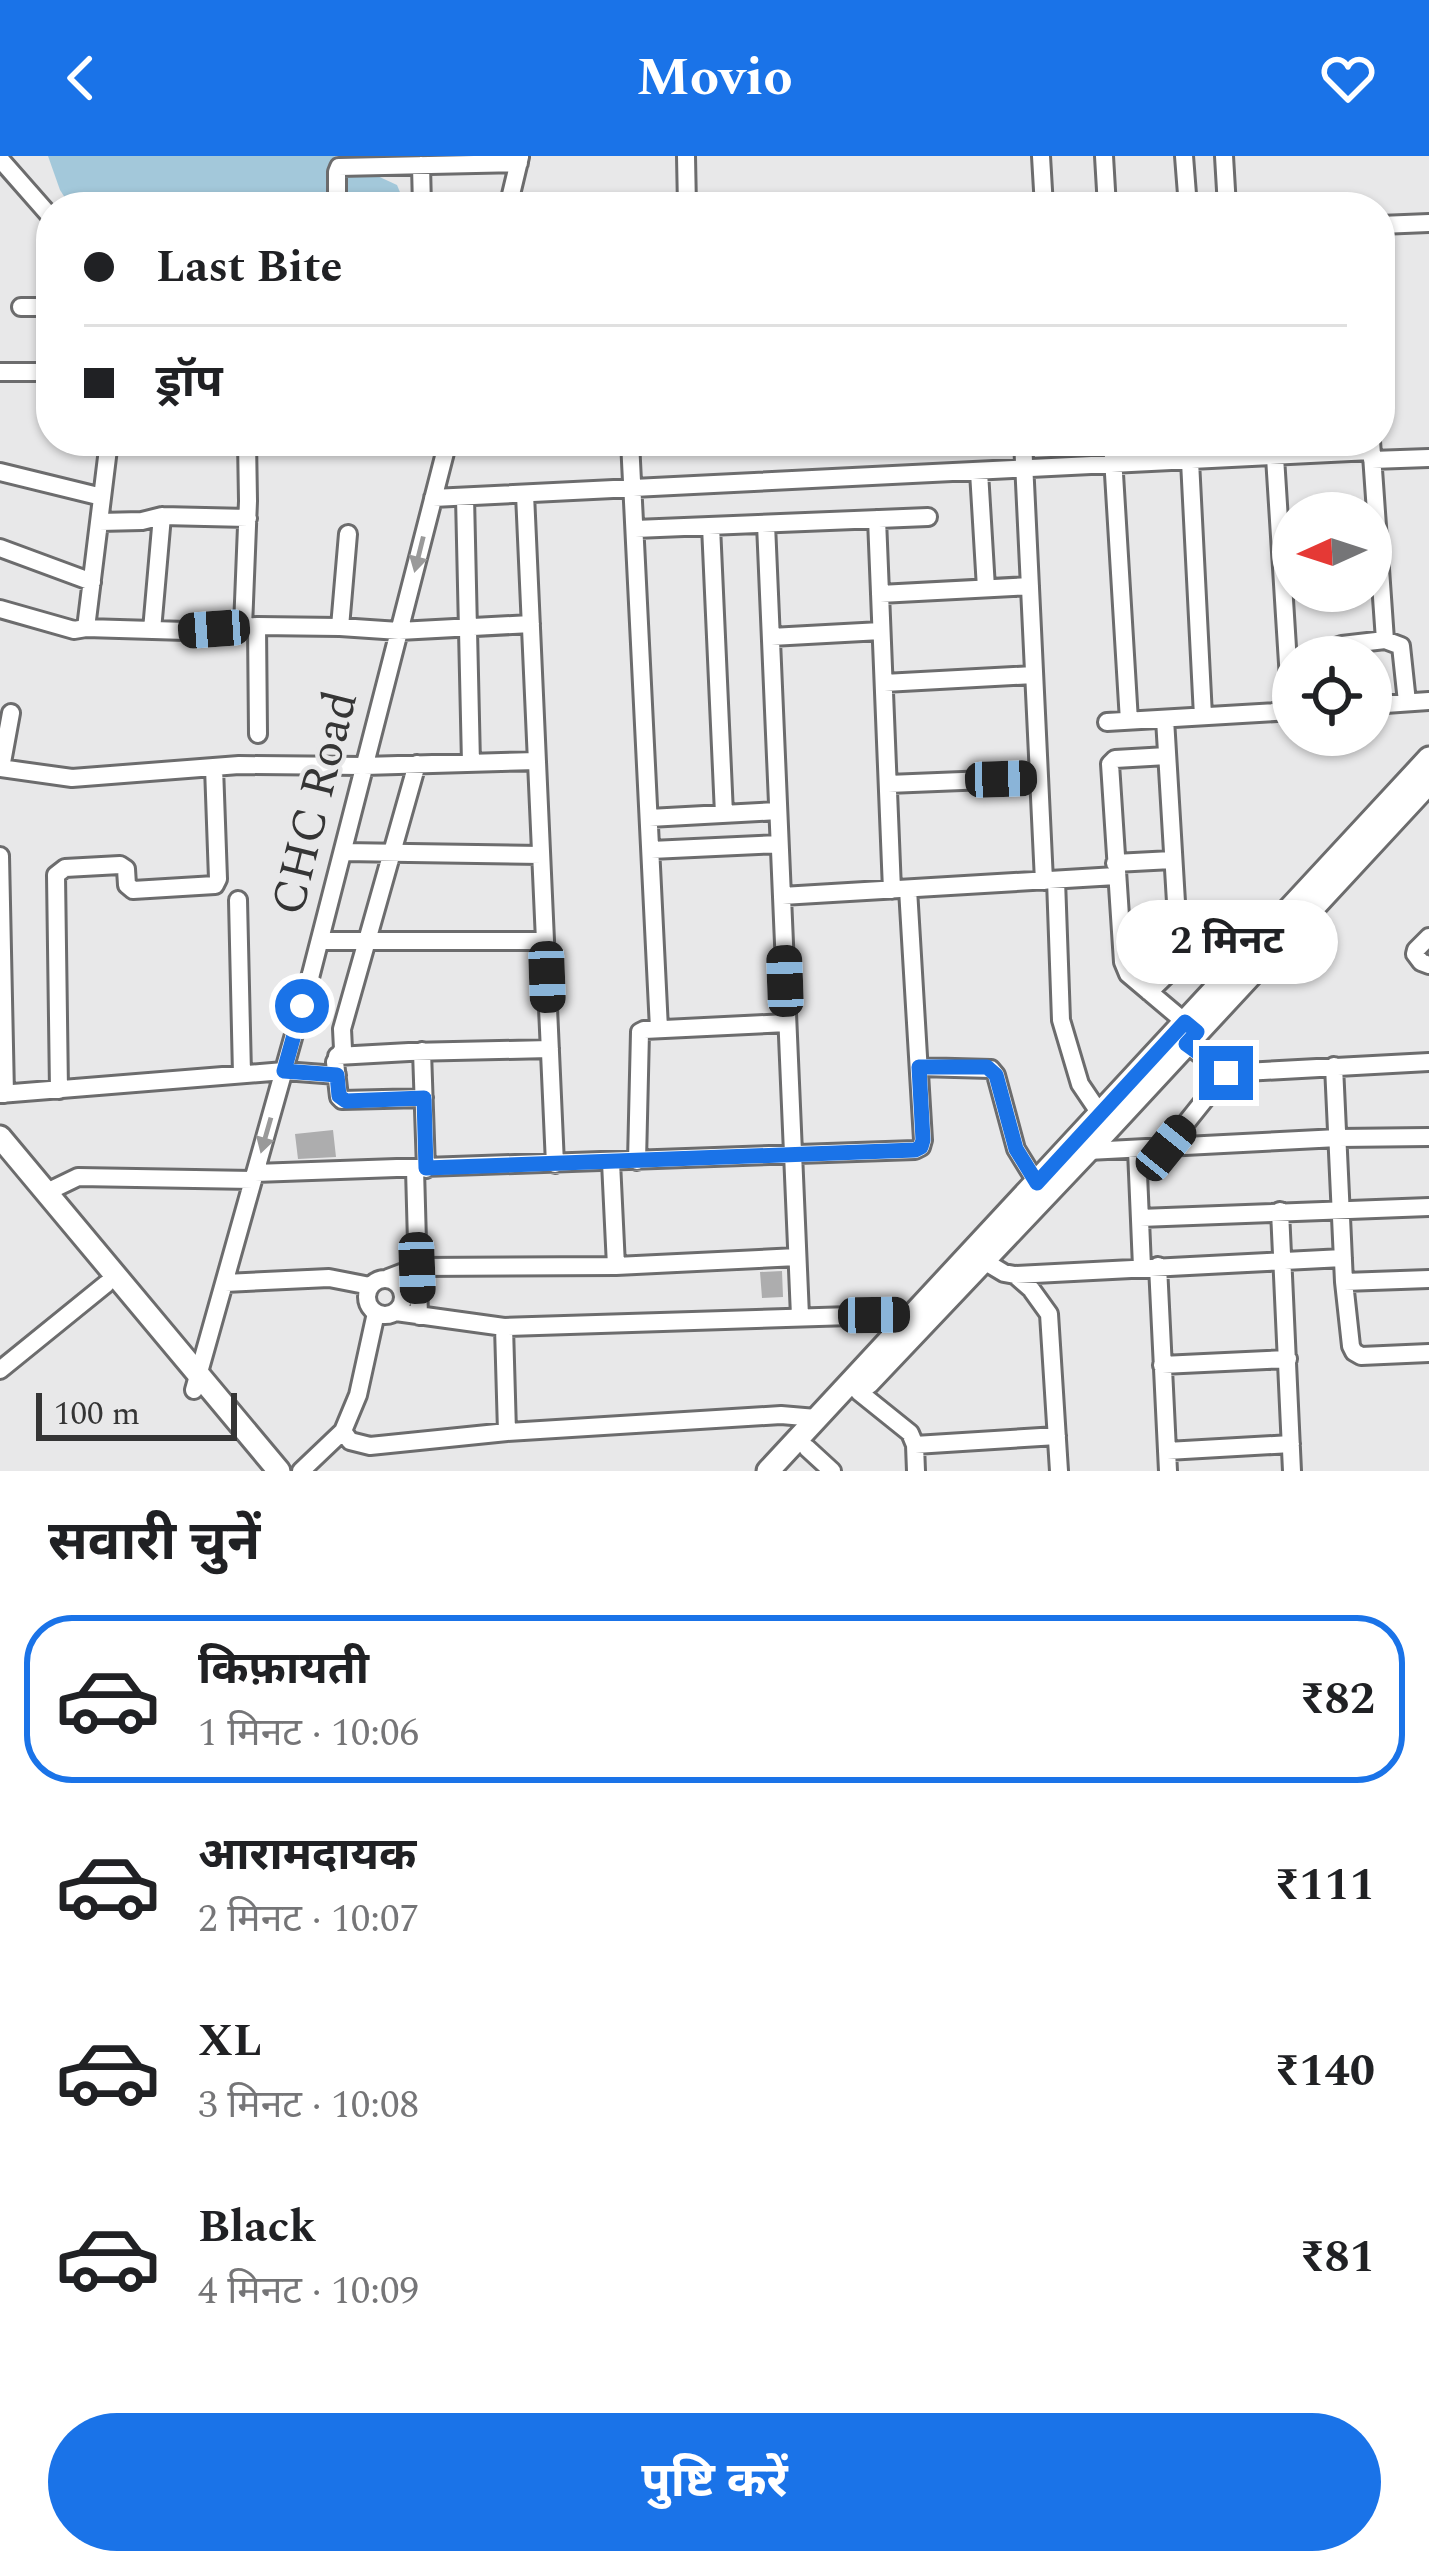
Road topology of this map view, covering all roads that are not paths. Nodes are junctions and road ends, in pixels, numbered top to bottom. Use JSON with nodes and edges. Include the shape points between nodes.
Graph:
{"nodes":[{"id":1,"x":686,"y":156,"type":"edge"},
{"id":2,"x":1041,"y":156,"type":"edge"},
{"id":3,"x":1104,"y":156,"type":"edge"},
{"id":4,"x":1184,"y":156,"type":"edge"},
{"id":5,"x":1224,"y":156,"type":"edge"},
{"id":6,"x":0,"y":159,"type":"edge"},
{"id":7,"x":520,"y":159,"type":"edge"},
{"id":8,"x":421,"y":165,"type":"junction"},
{"id":9,"x":337,"y":192,"type":"edge"},
{"id":10,"x":422,"y":192,"type":"edge"},
{"id":11,"x":512,"y":192,"type":"edge"},
{"id":12,"x":687,"y":192,"type":"edge"},
{"id":13,"x":1043,"y":192,"type":"edge"},
{"id":14,"x":1105,"y":192,"type":"edge"},
{"id":15,"x":1187,"y":192,"type":"edge"},
{"id":16,"x":1226,"y":192,"type":"edge"},
{"id":17,"x":36,"y":200,"type":"edge"},
{"id":18,"x":1429,"y":223,"type":"edge"},
{"id":19,"x":1395,"y":224,"type":"edge"},
{"id":20,"x":21,"y":307,"type":"dead end"},
{"id":21,"x":36,"y":307,"type":"edge"},
{"id":22,"x":0,"y":372,"type":"edge"},
{"id":23,"x":36,"y":372,"type":"edge"},
{"id":24,"x":1395,"y":454,"type":"edge"},
{"id":25,"x":107,"y":456,"type":"edge"},
{"id":26,"x":248,"y":456,"type":"edge"},
{"id":27,"x":444,"y":456,"type":"edge"},
{"id":28,"x":631,"y":456,"type":"edge"},
{"id":29,"x":1024,"y":456,"type":"edge"},
{"id":30,"x":1113,"y":456,"type":"edge"},
{"id":31,"x":1225,"y":456,"type":"edge"},
{"id":32,"x":1274,"y":456,"type":"edge"},
{"id":33,"x":1371,"y":456,"type":"edge"},
{"id":34,"x":1429,"y":458,"type":"edge"},
{"id":35,"x":1190,"y":461,"type":"junction"},
{"id":36,"x":1114,"y":465,"type":"junction"},
{"id":37,"x":1025,"y":469,"type":"junction"},
{"id":38,"x":0,"y":472,"type":"edge"},
{"id":39,"x":979,"y":472,"type":"junction"},
{"id":40,"x":633,"y":488,"type":"junction"},
{"id":41,"x":525,"y":494,"type":"junction"},
{"id":42,"x":465,"y":496,"type":"junction"},
{"id":43,"x":102,"y":497,"type":"junction"},
{"id":44,"x":433,"y":498,"type":"junction"},
{"id":45,"x":162,"y":517,"type":"junction"},
{"id":46,"x":928,"y":517,"type":"dead end"},
{"id":47,"x":248,"y":518,"type":"junction"},
{"id":48,"x":877,"y":519,"type":"junction"},
{"id":49,"x":99,"y":522,"type":"junction"},
{"id":50,"x":766,"y":524,"type":"junction"},
{"id":51,"x":711,"y":526,"type":"junction"},
{"id":52,"x":635,"y":529,"type":"junction"},
{"id":53,"x":347,"y":534,"type":"dead end"},
{"id":54,"x":0,"y":548,"type":"edge"},
{"id":55,"x":92,"y":582,"type":"junction"},
{"id":56,"x":1030,"y":586,"type":"junction"},
{"id":57,"x":986,"y":588,"type":"junction"},
{"id":58,"x":880,"y":594,"type":"junction"},
{"id":59,"x":0,"y":609,"type":"edge"},
{"id":60,"x":531,"y":624,"type":"junction"},
{"id":61,"x":250,"y":627,"type":"junction"},
{"id":62,"x":340,"y":627,"type":"junction"},
{"id":63,"x":468,"y":627,"type":"junction"},
{"id":64,"x":86,"y":628,"type":"junction"},
{"id":65,"x":152,"y":630,"type":"junction"},
{"id":66,"x":399,"y":631,"type":"junction"},
{"id":67,"x":881,"y":631,"type":"junction"},
{"id":68,"x":1287,"y":636,"type":"edge"},
{"id":69,"x":1385,"y":636,"type":"edge"},
{"id":70,"x":770,"y":637,"type":"junction"},
{"id":71,"x":1392,"y":643,"type":"edge"},
{"id":72,"x":1034,"y":675,"type":"junction"},
{"id":73,"x":884,"y":682,"type":"junction"},
{"id":74,"x":1429,"y":701,"type":"edge"},
{"id":75,"x":1407,"y":702,"type":"junction"},
{"id":76,"x":1392,"y":703,"type":"edge"},
{"id":77,"x":1272,"y":712,"type":"edge"},
{"id":78,"x":11,"y":713,"type":"dead end"},
{"id":79,"x":1203,"y":716,"type":"junction"},
{"id":80,"x":1166,"y":718,"type":"junction"},
{"id":81,"x":1129,"y":721,"type":"junction"},
{"id":82,"x":1108,"y":722,"type":"dead end"},
{"id":83,"x":259,"y":734,"type":"dead end"},
{"id":84,"x":1167,"y":756,"type":"junction"},
{"id":85,"x":1429,"y":758,"type":"edge"},
{"id":86,"x":537,"y":760,"type":"junction"},
{"id":87,"x":471,"y":763,"type":"junction"},
{"id":88,"x":417,"y":764,"type":"junction"},
{"id":89,"x":364,"y":766,"type":"junction"},
{"id":90,"x":214,"y":767,"type":"junction"},
{"id":91,"x":0,"y":768,"type":"edge"},
{"id":92,"x":1039,"y":778,"type":"junction"},
{"id":93,"x":1429,"y":783,"type":"edge"},
{"id":94,"x":888,"y":784,"type":"junction"},
{"id":95,"x":778,"y":811,"type":"junction"},
{"id":96,"x":724,"y":814,"type":"junction"},
{"id":97,"x":649,"y":818,"type":"junction"},
{"id":98,"x":779,"y":844,"type":"junction"},
{"id":99,"x":651,"y":850,"type":"junction"},
{"id":100,"x":343,"y":852,"type":"junction"},
{"id":101,"x":392,"y":853,"type":"junction"},
{"id":102,"x":541,"y":855,"type":"junction"},
{"id":103,"x":0,"y":856,"type":"edge"},
{"id":104,"x":1172,"y":860,"type":"junction"},
{"id":105,"x":1115,"y":870,"type":"junction"},
{"id":106,"x":1050,"y":880,"type":"junction"},
{"id":107,"x":900,"y":889,"type":"junction"},
{"id":108,"x":782,"y":896,"type":"junction"},
{"id":109,"x":238,"y":900,"type":"dead end"},
{"id":110,"x":1429,"y":937,"type":"edge"},
{"id":111,"x":320,"y":941,"type":"junction"},
{"id":112,"x":367,"y":941,"type":"junction"},
{"id":113,"x":545,"y":941,"type":"junction"},
{"id":114,"x":1429,"y":965,"type":"edge"},
{"id":115,"x":1149,"y":992,"type":"junction"},
{"id":116,"x":787,"y":1023,"type":"junction"},
{"id":117,"x":659,"y":1029,"type":"junction"},
{"id":118,"x":1189,"y":1033,"type":"junction"},
{"id":119,"x":550,"y":1049,"type":"junction"},
{"id":120,"x":422,"y":1052,"type":"junction"},
{"id":121,"x":1429,"y":1063,"type":"edge"},
{"id":122,"x":337,"y":1066,"type":"junction"},
{"id":123,"x":1334,"y":1066,"type":"junction"},
{"id":124,"x":919,"y":1067,"type":"junction"},
{"id":125,"x":284,"y":1071,"type":"junction"},
{"id":126,"x":1226,"y":1073,"type":"junction"},
{"id":127,"x":242,"y":1074,"type":"junction"},
{"id":128,"x":58,"y":1090,"type":"junction"},
{"id":129,"x":2,"y":1094,"type":"edge"},
{"id":130,"x":424,"y":1098,"type":"junction"},
{"id":131,"x":1104,"y":1120,"type":"junction"},
{"id":132,"x":0,"y":1137,"type":"edge"},
{"id":133,"x":1429,"y":1137,"type":"edge"},
{"id":134,"x":1338,"y":1138,"type":"junction"},
{"id":135,"x":1166,"y":1148,"type":"junction"},
{"id":136,"x":1137,"y":1150,"type":"junction"},
{"id":137,"x":1088,"y":1151,"type":"junction"},
{"id":138,"x":793,"y":1156,"type":"junction"},
{"id":139,"x":0,"y":1157,"type":"edge"},
{"id":140,"x":637,"y":1161,"type":"junction"},
{"id":141,"x":611,"y":1162,"type":"junction"},
{"id":142,"x":555,"y":1165,"type":"junction"},
{"id":143,"x":420,"y":1169,"type":"junction"},
{"id":144,"x":254,"y":1177,"type":"junction"},
{"id":145,"x":1037,"y":1183,"type":"junction"},
{"id":146,"x":47,"y":1192,"type":"junction"},
{"id":147,"x":1429,"y":1207,"type":"edge"},
{"id":148,"x":1341,"y":1208,"type":"junction"},
{"id":149,"x":1280,"y":1211,"type":"junction"},
{"id":150,"x":1140,"y":1218,"type":"junction"},
{"id":151,"x":797,"y":1257,"type":"junction"},
{"id":152,"x":1343,"y":1258,"type":"junction"},
{"id":153,"x":1282,"y":1260,"type":"junction"},
{"id":154,"x":984,"y":1261,"type":"junction"},
{"id":155,"x":616,"y":1266,"type":"junction"},
{"id":156,"x":1150,"y":1266,"type":"junction"},
{"id":157,"x":417,"y":1268,"type":"junction"},
{"id":158,"x":1015,"y":1275,"type":"junction"},
{"id":159,"x":388,"y":1279,"type":"junction"},
{"id":160,"x":1429,"y":1279,"type":"edge"},
{"id":161,"x":1344,"y":1282,"type":"junction"},
{"id":162,"x":225,"y":1283,"type":"junction"},
{"id":163,"x":106,"y":1284,"type":"junction"},
{"id":164,"x":370,"y":1286,"type":"junction"},
{"id":165,"x":396,"y":1312,"type":"junction"},
{"id":166,"x":376,"y":1313,"type":"junction"},
{"id":167,"x":922,"y":1314,"type":"junction"},
{"id":168,"x":419,"y":1316,"type":"junction"},
{"id":169,"x":800,"y":1316,"type":"junction"},
{"id":170,"x":504,"y":1327,"type":"junction"},
{"id":171,"x":1429,"y":1353,"type":"edge"},
{"id":172,"x":1288,"y":1359,"type":"junction"},
{"id":173,"x":1162,"y":1365,"type":"junction"},
{"id":174,"x":0,"y":1370,"type":"edge"},
{"id":175,"x":197,"y":1383,"type":"junction"},
{"id":176,"x":859,"y":1392,"type":"junction"},
{"id":177,"x":816,"y":1418,"type":"junction"},
{"id":178,"x":343,"y":1430,"type":"junction"},
{"id":179,"x":507,"y":1432,"type":"junction"},
{"id":180,"x":1057,"y":1436,"type":"junction"},
{"id":181,"x":1291,"y":1444,"type":"junction"},
{"id":182,"x":915,"y":1445,"type":"junction"},
{"id":183,"x":807,"y":1448,"type":"junction"},
{"id":184,"x":1167,"y":1451,"type":"junction"},
{"id":185,"x":262,"y":1471,"type":"edge"},
{"id":186,"x":279,"y":1471,"type":"edge"},
{"id":187,"x":302,"y":1471,"type":"edge"},
{"id":188,"x":768,"y":1471,"type":"edge"},
{"id":189,"x":786,"y":1471,"type":"edge"},
{"id":190,"x":832,"y":1471,"type":"edge"},
{"id":191,"x":916,"y":1471,"type":"edge"},
{"id":192,"x":1059,"y":1471,"type":"edge"},
{"id":193,"x":1168,"y":1471,"type":"edge"},
{"id":194,"x":1292,"y":1471,"type":"edge"}],
"edges":[{"from":1,"to":12,"type":"street"},
{"from":2,"to":13,"type":"street"},
{"from":3,"to":14,"type":"street"},
{"from":4,"to":15,"type":"street"},
{"from":5,"to":16,"type":"street"},
{"from":6,"to":17,"type":"street"},
{"from":7,"to":8,"type":"street"},
{"from":7,"to":11,"type":"street"},
{"from":8,"to":9,"type":"street","via":[[339,167]]},
{"from":8,"to":10,"type":"street"},
{"from":18,"to":19,"type":"street"},
{"from":20,"to":21,"type":"street"},
{"from":22,"to":23,"type":"street"},
{"from":24,"to":34,"type":"street"},
{"from":25,"to":43,"type":"street"},
{"from":26,"to":47,"type":"street"},
{"from":27,"to":44,"type":"street","name":"CHC Road"},
{"from":28,"to":40,"type":"street"},
{"from":29,"to":37,"type":"street"},
{"from":30,"to":36,"type":"street"},
{"from":31,"to":35,"type":"street"},
{"from":32,"to":68,"type":"street"},
{"from":33,"to":69,"type":"street"},
{"from":35,"to":36,"type":"street"},
{"from":35,"to":79,"type":"street"},
{"from":36,"to":37,"type":"street"},
{"from":36,"to":81,"type":"street"},
{"from":37,"to":39,"type":"street"},
{"from":37,"to":56,"type":"street"},
{"from":38,"to":43,"type":"street"},
{"from":39,"to":40,"type":"street"},
{"from":39,"to":57,"type":"street"},
{"from":40,"to":41,"type":"street"},
{"from":40,"to":52,"type":"street"},
{"from":41,"to":42,"type":"street"},
{"from":41,"to":60,"type":"street"},
{"from":42,"to":44,"type":"street"},
{"from":42,"to":63,"type":"street"},
{"from":43,"to":49,"type":"street"},
{"from":44,"to":66,"type":"street","name":"CHC Road","one_way":true},
{"from":45,"to":47,"type":"street"},
{"from":45,"to":49,"type":"street"},
{"from":45,"to":65,"type":"street"},
{"from":46,"to":48,"type":"street"},
{"from":47,"to":61,"type":"street"},
{"from":48,"to":50,"type":"street"},
{"from":48,"to":58,"type":"street"},
{"from":49,"to":55,"type":"street"},
{"from":50,"to":51,"type":"street"},
{"from":50,"to":70,"type":"street"},
{"from":51,"to":52,"type":"street"},
{"from":51,"to":96,"type":"street"},
{"from":52,"to":97,"type":"street"},
{"from":53,"to":62,"type":"street"},
{"from":54,"to":55,"type":"street"},
{"from":55,"to":64,"type":"street"},
{"from":56,"to":57,"type":"street"},
{"from":56,"to":72,"type":"street"},
{"from":57,"to":58,"type":"street"},
{"from":58,"to":67,"type":"street"},
{"from":59,"to":64,"type":"street","via":[[65,630]]},
{"from":60,"to":63,"type":"street"},
{"from":60,"to":86,"type":"street"},
{"from":61,"to":62,"type":"street"},
{"from":61,"to":65,"type":"street"},
{"from":61,"to":83,"type":"street"},
{"from":62,"to":66,"type":"street"},
{"from":63,"to":66,"type":"street"},
{"from":63,"to":87,"type":"street"},
{"from":64,"to":65,"type":"street"},
{"from":66,"to":89,"type":"street","name":"CHC Road"},
{"from":67,"to":70,"type":"street"},
{"from":67,"to":73,"type":"street"},
{"from":70,"to":95,"type":"street"},
{"from":71,"to":75,"type":"street","via":[[1401,646]]},
{"from":72,"to":73,"type":"street"},
{"from":72,"to":92,"type":"street"},
{"from":73,"to":94,"type":"street"},
{"from":74,"to":75,"type":"street"},
{"from":75,"to":76,"type":"street"},
{"from":77,"to":79,"type":"street"},
{"from":78,"to":91,"type":"street"},
{"from":79,"to":80,"type":"street"},
{"from":80,"to":81,"type":"street"},
{"from":80,"to":84,"type":"street"},
{"from":81,"to":82,"type":"street"},
{"from":84,"to":104,"type":"street"},
{"from":84,"to":105,"type":"street","via":[[1111,761]]},
{"from":85,"to":118,"type":"main road"},
{"from":86,"to":87,"type":"street"},
{"from":86,"to":102,"type":"street"},
{"from":87,"to":88,"type":"street"},
{"from":88,"to":89,"type":"street"},
{"from":88,"to":101,"type":"street"},
{"from":89,"to":90,"type":"street"},
{"from":89,"to":100,"type":"street","name":"CHC Road"},
{"from":90,"to":91,"type":"street","via":[[72,778]]},
{"from":90,"to":128,"type":"street","via":[[215,885],[133,890],[120,865],[56,875]]},
{"from":92,"to":94,"type":"street"},
{"from":92,"to":106,"type":"street"},
{"from":93,"to":118,"type":"main road"},
{"from":94,"to":107,"type":"street"},
{"from":95,"to":96,"type":"street"},
{"from":95,"to":98,"type":"street"},
{"from":96,"to":97,"type":"street"},
{"from":97,"to":99,"type":"street"},
{"from":98,"to":99,"type":"street"},
{"from":98,"to":108,"type":"street"},
{"from":99,"to":117,"type":"street"},
{"from":100,"to":101,"type":"street"},
{"from":100,"to":111,"type":"street","name":"CHC Road"},
{"from":101,"to":102,"type":"street"},
{"from":101,"to":112,"type":"street"},
{"from":102,"to":113,"type":"street"},
{"from":103,"to":129,"type":"street"},
{"from":104,"to":105,"type":"street"},
{"from":104,"to":115,"type":"street","via":[[1178,962]]},
{"from":105,"to":106,"type":"street"},
{"from":105,"to":115,"type":"street","via":[[1125,970]]},
{"from":106,"to":107,"type":"street"},
{"from":106,"to":131,"type":"street","via":[[1061,1020],[1080,1084]]},
{"from":107,"to":108,"type":"street"},
{"from":107,"to":124,"type":"street"},
{"from":108,"to":116,"type":"street"},
{"from":109,"to":127,"type":"street"},
{"from":110,"to":114,"type":"street","via":[[1415,954]]},
{"from":111,"to":112,"type":"street"},
{"from":111,"to":125,"type":"street","name":"CHC Road"},
{"from":112,"to":113,"type":"street"},
{"from":112,"to":122,"type":"street"},
{"from":113,"to":119,"type":"street"},
{"from":115,"to":118,"type":"street"},
{"from":116,"to":117,"type":"street"},
{"from":116,"to":138,"type":"street"},
{"from":117,"to":140,"type":"street","via":[[638,1037]]},
{"from":118,"to":126,"type":"street"},
{"from":118,"to":131,"type":"main road"},
{"from":119,"to":120,"type":"street"},
{"from":119,"to":142,"type":"street"},
{"from":120,"to":122,"type":"street"},
{"from":120,"to":130,"type":"street"},
{"from":121,"to":123,"type":"street"},
{"from":122,"to":125,"type":"street"},
{"from":122,"to":130,"type":"street","via":[[346,1101]]},
{"from":123,"to":126,"type":"street"},
{"from":123,"to":134,"type":"street"},
{"from":124,"to":138,"type":"street","via":[[921,1147]]},
{"from":124,"to":145,"type":"street","via":[[991,1070],[1016,1149]]},
{"from":125,"to":127,"type":"street"},
{"from":125,"to":144,"type":"street","name":"CHC Road","one_way":true},
{"from":126,"to":135,"type":"street"},
{"from":127,"to":128,"type":"street"},
{"from":128,"to":129,"type":"street"},
{"from":130,"to":143,"type":"street"},
{"from":131,"to":137,"type":"main road"},
{"from":131,"to":145,"type":"main road"},
{"from":132,"to":146,"type":"main road"},
{"from":133,"to":134,"type":"street"},
{"from":134,"to":135,"type":"street"},
{"from":134,"to":148,"type":"street"},
{"from":135,"to":136,"type":"street"},
{"from":136,"to":137,"type":"street"},
{"from":136,"to":150,"type":"street"},
{"from":137,"to":154,"type":"main road"},
{"from":138,"to":140,"type":"street"},
{"from":138,"to":151,"type":"street"},
{"from":139,"to":163,"type":"main road"},
{"from":140,"to":141,"type":"street"},
{"from":141,"to":142,"type":"street"},
{"from":141,"to":155,"type":"street"},
{"from":142,"to":143,"type":"street"},
{"from":143,"to":144,"type":"street"},
{"from":143,"to":157,"type":"street"},
{"from":144,"to":146,"type":"street","via":[[94,1176]]},
{"from":144,"to":162,"type":"street","name":"CHC Road"},
{"from":145,"to":167,"type":"main road"},
{"from":146,"to":175,"type":"main road"},
{"from":147,"to":148,"type":"street"},
{"from":148,"to":149,"type":"street"},
{"from":148,"to":152,"type":"street"},
{"from":149,"to":150,"type":"street"},
{"from":149,"to":153,"type":"street"},
{"from":150,"to":156,"type":"street"},
{"from":151,"to":155,"type":"street"},
{"from":151,"to":169,"type":"street"},
{"from":152,"to":153,"type":"street"},
{"from":152,"to":161,"type":"street"},
{"from":153,"to":156,"type":"street"},
{"from":153,"to":172,"type":"street"},
{"from":154,"to":158,"type":"street"},
{"from":154,"to":167,"type":"main road"},
{"from":155,"to":157,"type":"street"},
{"from":156,"to":158,"type":"street"},
{"from":156,"to":173,"type":"street"},
{"from":157,"to":159,"type":"street"},
{"from":157,"to":168,"type":"street"},
{"from":158,"to":180,"type":"street","via":[[1049,1314]]},
{"from":159,"to":164,"type":"street"},
{"from":159,"to":165,"type":"street","via":[[403,1292]]},
{"from":160,"to":161,"type":"street"},
{"from":161,"to":171,"type":"street","via":[[1354,1352]]},
{"from":162,"to":164,"type":"street","via":[[329,1278]]},
{"from":162,"to":175,"type":"street","name":"CHC Road"},
{"from":163,"to":174,"type":"street"},
{"from":163,"to":175,"type":"main road"},
{"from":164,"to":166,"type":"street","via":[[366,1296]]},
{"from":165,"to":166,"type":"street"},
{"from":165,"to":168,"type":"street"},
{"from":166,"to":178,"type":"street"},
{"from":167,"to":169,"type":"street"},
{"from":167,"to":176,"type":"main road"},
{"from":167,"to":177,"type":"main road"},
{"from":168,"to":170,"type":"street"},
{"from":169,"to":170,"type":"street"},
{"from":170,"to":179,"type":"street"},
{"from":172,"to":173,"type":"street"},
{"from":172,"to":181,"type":"street"},
{"from":173,"to":184,"type":"street"},
{"from":175,"to":185,"type":"main road"},
{"from":175,"to":186,"type":"main road"},
{"from":176,"to":182,"type":"street"},
{"from":176,"to":183,"type":"main road"},
{"from":177,"to":179,"type":"street"},
{"from":177,"to":188,"type":"main road"},
{"from":178,"to":179,"type":"street","via":[[370,1446]]},
{"from":178,"to":187,"type":"street"},
{"from":180,"to":182,"type":"street"},
{"from":180,"to":192,"type":"street"},
{"from":181,"to":184,"type":"street"},
{"from":181,"to":194,"type":"street"},
{"from":182,"to":191,"type":"street"},
{"from":183,"to":189,"type":"main road"},
{"from":183,"to":190,"type":"street"},
{"from":184,"to":193,"type":"street"}]}
